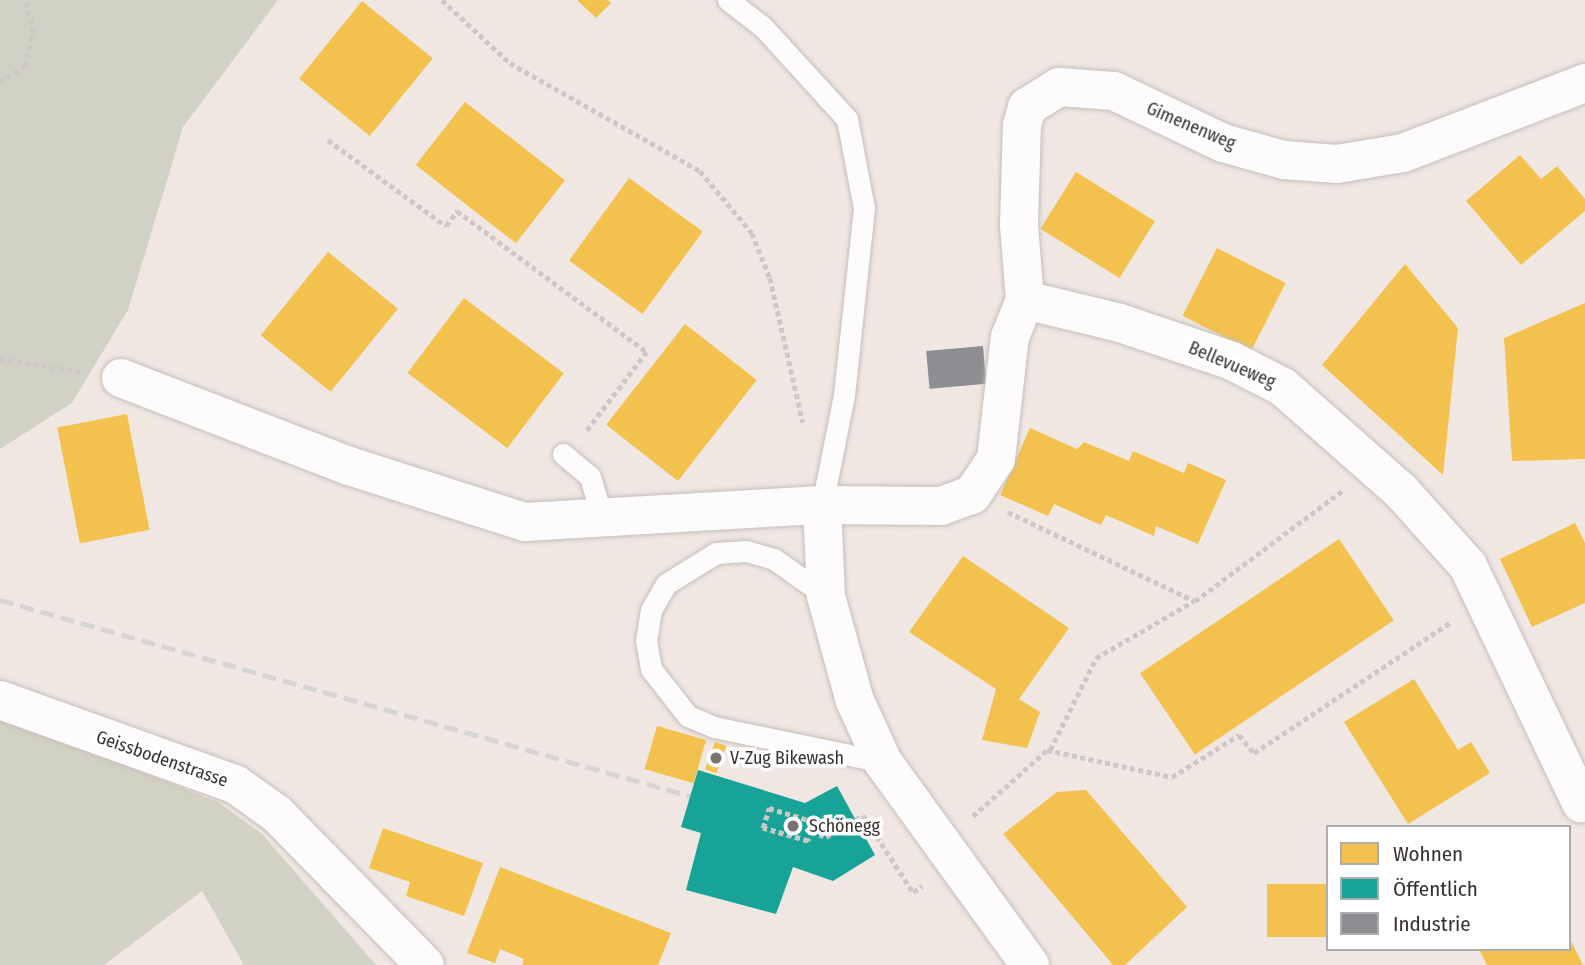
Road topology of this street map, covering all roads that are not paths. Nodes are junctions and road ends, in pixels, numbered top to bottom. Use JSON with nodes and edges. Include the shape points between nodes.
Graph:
{"nodes":[{"id":1,"x":728,"y":0,"type":"edge"},
{"id":2,"x":1585,"y":83,"type":"edge"},
{"id":3,"x":1025,"y":300,"type":"junction"},
{"id":4,"x":121,"y":378,"type":"road end"},
{"id":5,"x":565,"y":456,"type":"road end"},
{"id":6,"x":822,"y":505,"type":"junction"},
{"id":7,"x":602,"y":517,"type":"junction"},
{"id":8,"x":826,"y":596,"type":"junction"},
{"id":9,"x":0,"y":700,"type":"edge"},
{"id":10,"x":883,"y":762,"type":"junction"},
{"id":11,"x":1584,"y":804,"type":"edge"},
{"id":12,"x":425,"y":965,"type":"edge"},
{"id":13,"x":1030,"y":965,"type":"edge"}],
"edges":[{"from":1,"to":6,"type":"lane","via":[[762,27],[847,120],[864,208],[844,395]]},
{"from":2,"to":3,"type":"street","name":"Gimenenweg","via":[[1403,153],[1337,164],[1284,160],[1223,143],[1114,90],[1059,87],[1027,107],[1022,125],[1018,225]]},
{"from":3,"to":6,"type":"street","via":[[1010,337],[996,459],[972,495],[941,506]]},
{"from":3,"to":11,"type":"street","name":"Bellevueweg","via":[[1232,361],[1283,387],[1376,466],[1468,566]]},
{"from":4,"to":7,"type":"street","via":[[349,466],[525,522]]},
{"from":5,"to":7,"type":"lane","via":[[590,477]]},
{"from":6,"to":7,"type":"street"},
{"from":6,"to":8,"type":"street"},
{"from":8,"to":10,"type":"street","via":[[855,701]]},
{"from":8,"to":10,"type":"lane","via":[[775,559],[746,551],[716,553],[666,584],[650,620],[651,669],[688,716],[714,727]]},
{"from":9,"to":12,"type":"street","name":"Geissbodenstrasse","via":[[235,784],[277,814]]},
{"from":10,"to":13,"type":"street","via":[[953,867]]}]}
